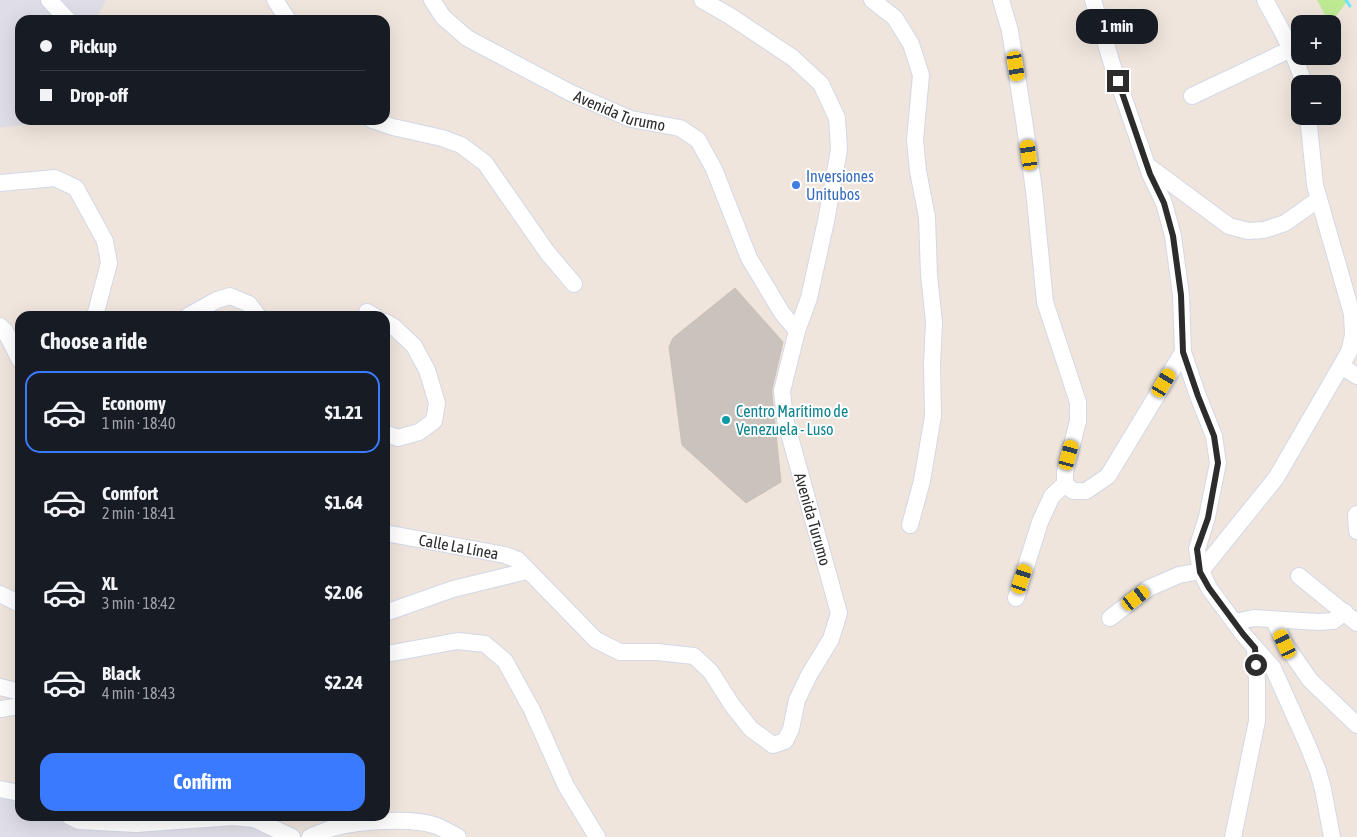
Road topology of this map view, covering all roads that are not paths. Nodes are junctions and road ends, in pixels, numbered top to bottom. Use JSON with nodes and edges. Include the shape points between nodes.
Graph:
{"nodes":[{"id":1,"x":49,"y":0,"type":"edge"},
{"id":2,"x":275,"y":0,"type":"edge"},
{"id":3,"x":432,"y":0,"type":"edge"},
{"id":4,"x":702,"y":0,"type":"edge"},
{"id":5,"x":725,"y":0,"type":"edge"},
{"id":6,"x":872,"y":0,"type":"edge"},
{"id":7,"x":1001,"y":0,"type":"edge"},
{"id":8,"x":1093,"y":0,"type":"edge"},
{"id":9,"x":1265,"y":0,"type":"edge"},
{"id":10,"x":63,"y":15,"type":"edge"},
{"id":11,"x":285,"y":15,"type":"edge"},
{"id":12,"x":730,"y":16,"type":"junction"},
{"id":13,"x":1291,"y":49,"type":"joint"},
{"id":14,"x":1192,"y":96,"type":"dead end"},
{"id":15,"x":387,"y":125,"type":"edge"},
{"id":16,"x":1309,"y":125,"type":"edge"},
{"id":17,"x":1147,"y":165,"type":"junction"},
{"id":18,"x":0,"y":182,"type":"edge"},
{"id":19,"x":1319,"y":199,"type":"junction"},
{"id":20,"x":574,"y":284,"type":"dead end"},
{"id":21,"x":96,"y":311,"type":"edge"},
{"id":22,"x":197,"y":311,"type":"edge"},
{"id":23,"x":254,"y":311,"type":"edge"},
{"id":24,"x":1355,"y":324,"type":"edge"},
{"id":25,"x":390,"y":325,"type":"edge"},
{"id":26,"x":0,"y":326,"type":"edge"},
{"id":27,"x":797,"y":330,"type":"junction"},
{"id":28,"x":15,"y":350,"type":"edge"},
{"id":29,"x":1183,"y":352,"type":"junction"},
{"id":30,"x":1340,"y":366,"type":"junction"},
{"id":31,"x":1357,"y":376,"type":"edge"},
{"id":32,"x":390,"y":435,"type":"edge"},
{"id":33,"x":1065,"y":484,"type":"junction"},
{"id":34,"x":1357,"y":514,"type":"edge"},
{"id":35,"x":910,"y":525,"type":"dead end"},
{"id":36,"x":1357,"y":530,"type":"edge"},
{"id":37,"x":390,"y":534,"type":"edge"},
{"id":38,"x":527,"y":571,"type":"junction"},
{"id":39,"x":1200,"y":572,"type":"junction"},
{"id":40,"x":1300,"y":576,"type":"dead end"},
{"id":41,"x":0,"y":594,"type":"edge"},
{"id":42,"x":1016,"y":598,"type":"dead end"},
{"id":43,"x":15,"y":602,"type":"edge"},
{"id":44,"x":390,"y":611,"type":"edge"},
{"id":45,"x":1351,"y":617,"type":"edge"},
{"id":46,"x":1110,"y":618,"type":"dead end"},
{"id":47,"x":1274,"y":620,"type":"junction"},
{"id":48,"x":1234,"y":622,"type":"junction"},
{"id":49,"x":1255,"y":648,"type":"junction"},
{"id":50,"x":390,"y":653,"type":"edge"},
{"id":51,"x":0,"y":686,"type":"edge"},
{"id":52,"x":15,"y":690,"type":"edge"},
{"id":53,"x":15,"y":707,"type":"edge"},
{"id":54,"x":0,"y":709,"type":"edge"},
{"id":55,"x":1357,"y":725,"type":"edge"},
{"id":56,"x":0,"y":789,"type":"edge"},
{"id":57,"x":15,"y":792,"type":"edge"},
{"id":58,"x":79,"y":821,"type":"edge"},
{"id":59,"x":178,"y":821,"type":"edge"},
{"id":60,"x":258,"y":821,"type":"edge"},
{"id":61,"x":292,"y":837,"type":"edge"},
{"id":62,"x":310,"y":837,"type":"edge"},
{"id":63,"x":458,"y":837,"type":"edge"},
{"id":64,"x":597,"y":837,"type":"edge"},
{"id":65,"x":1233,"y":837,"type":"edge"},
{"id":66,"x":1332,"y":837,"type":"edge"}],
"edges":[{"from":1,"to":10,"type":"street"},
{"from":2,"to":11,"type":"street"},
{"from":3,"to":27,"type":"street","name":"Avenida Turumo","via":[[443,17],[467,38],[571,93],[631,119],[680,128],[698,140],[714,169],[749,258],[782,313]]},
{"from":4,"to":12,"type":"street"},
{"from":5,"to":12,"type":"street"},
{"from":6,"to":35,"type":"street","via":[[895,18],[911,44],[920,75],[915,140],[927,217],[934,322],[933,416],[922,481]]},
{"from":7,"to":33,"type":"street","via":[[1010,31],[1024,120],[1045,302],[1078,402],[1078,421]]},
{"from":8,"to":17,"type":"street"},
{"from":9,"to":13,"type":"street"},
{"from":12,"to":27,"type":"street","via":[[793,58],[821,84],[837,118],[839,150],[826,221],[809,298]]},
{"from":13,"to":14,"type":"street"},
{"from":15,"to":20,"type":"street","via":[[462,145],[485,163],[547,252]]},
{"from":16,"to":19,"type":"street"},
{"from":17,"to":19,"type":"street","via":[[1229,226],[1248,231],[1264,230],[1285,222]]},
{"from":17,"to":29,"type":"street","via":[[1164,203],[1173,236],[1181,295]]},
{"from":18,"to":21,"type":"street","via":[[55,178],[76,188],[105,241],[108,263]]},
{"from":19,"to":24,"type":"street"},
{"from":22,"to":23,"type":"street","via":[[230,296],[249,304]]},
{"from":24,"to":30,"type":"street","via":[[1349,352]]},
{"from":25,"to":32,"type":"street","via":[[414,346],[427,370],[437,403],[434,421],[419,432],[398,438]]},
{"from":26,"to":28,"type":"street"},
{"from":27,"to":38,"type":"street","name":"Avenida Turumo","via":[[782,391],[785,419],[839,613],[831,639],[797,700],[785,741],[773,745],[751,729],[710,672],[694,656],[620,652],[596,640]]},
{"from":29,"to":33,"type":"street","via":[[1108,476],[1086,491],[1073,492]]},
{"from":29,"to":39,"type":"street","via":[[1214,436],[1218,463],[1208,518],[1197,549]]},
{"from":30,"to":31,"type":"street"},
{"from":30,"to":39,"type":"street","via":[[1276,478]]},
{"from":33,"to":42,"type":"street","via":[[1052,496],[1040,522]]},
{"from":34,"to":36,"type":"street"},
{"from":37,"to":38,"type":"street","name":"Calle La Línea","via":[[505,556],[518,560]]},
{"from":38,"to":44,"type":"street","via":[[452,589]]},
{"from":39,"to":46,"type":"street","via":[[1179,575],[1149,588]]},
{"from":39,"to":48,"type":"street"},
{"from":40,"to":45,"type":"street"},
{"from":41,"to":43,"type":"street"},
{"from":45,"to":47,"type":"street","via":[[1319,622]]},
{"from":47,"to":48,"type":"street","via":[[1254,618]]},
{"from":47,"to":55,"type":"street","via":[[1285,644],[1310,680]]},
{"from":48,"to":49,"type":"street"},
{"from":49,"to":65,"type":"street","via":[[1257,721]]},
{"from":49,"to":66,"type":"street","via":[[1273,668],[1308,746],[1323,789]]},
{"from":50,"to":64,"type":"street","via":[[458,640],[485,644],[505,662],[532,710],[566,786]]},
{"from":51,"to":52,"type":"street"},
{"from":53,"to":54,"type":"street"},
{"from":56,"to":57,"type":"street"},
{"from":58,"to":59,"type":"street","via":[[136,824]]},
{"from":60,"to":61,"type":"street"},
{"from":62,"to":63,"type":"street","via":[[332,828],[386,821],[420,822],[437,826]]}]}
